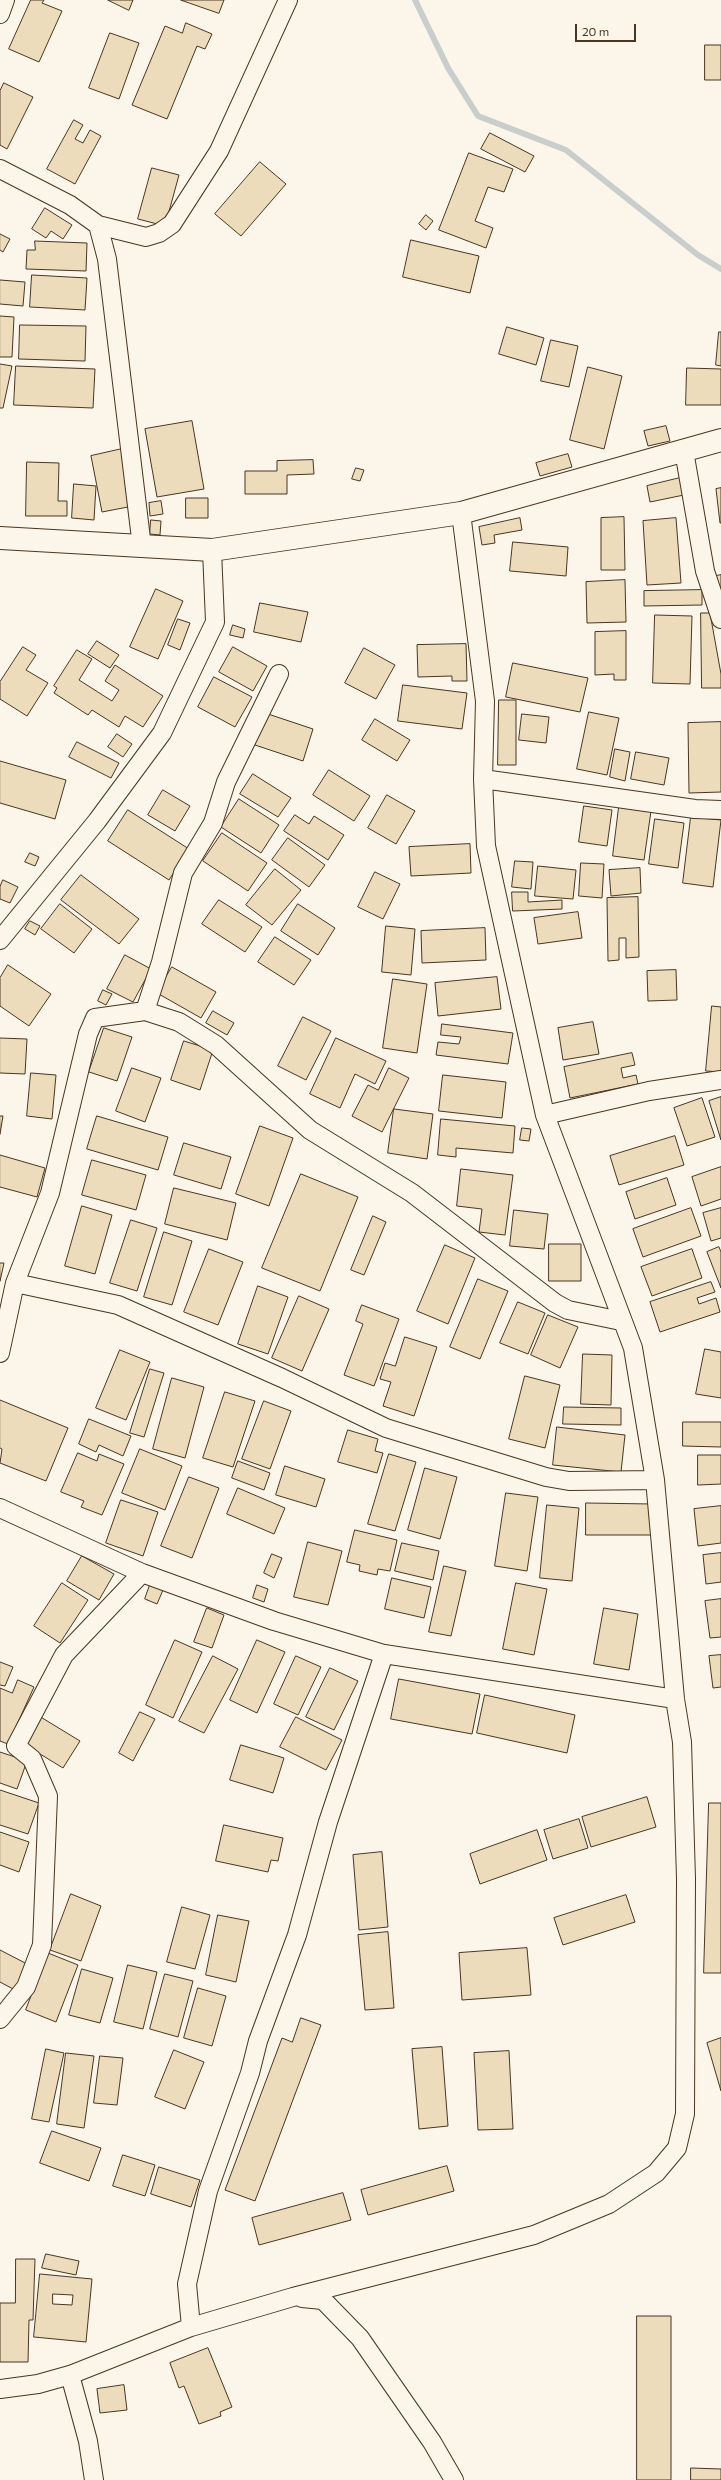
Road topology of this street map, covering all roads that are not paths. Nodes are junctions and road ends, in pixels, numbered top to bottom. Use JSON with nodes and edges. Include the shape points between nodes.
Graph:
{"nodes":[{"id":1,"x":5,"y":0,"type":"edge"},
{"id":2,"x":288,"y":0,"type":"edge"},
{"id":3,"x":0,"y":14,"type":"edge"},
{"id":4,"x":0,"y":169,"type":"edge"},
{"id":5,"x":98,"y":225,"type":"junction"},
{"id":6,"x":721,"y":440,"type":"edge"},
{"id":7,"x":684,"y":451,"type":"junction"},
{"id":8,"x":461,"y":513,"type":"junction"},
{"id":9,"x":0,"y":538,"type":"edge"},
{"id":10,"x":142,"y":547,"type":"junction"},
{"id":11,"x":212,"y":550,"type":"junction"},
{"id":12,"x":721,"y":619,"type":"edge"},
{"id":13,"x":278,"y":674,"type":"dead end"},
{"id":14,"x":482,"y":779,"type":"junction"},
{"id":15,"x":721,"y":810,"type":"edge"},
{"id":16,"x":0,"y":940,"type":"edge"},
{"id":17,"x":145,"y":1011,"type":"junction"},
{"id":18,"x":721,"y":1080,"type":"edge"},
{"id":19,"x":545,"y":1116,"type":"junction"},
{"id":20,"x":16,"y":1283,"type":"junction"},
{"id":21,"x":621,"y":1321,"type":"junction"},
{"id":22,"x":0,"y":1352,"type":"edge"},
{"id":23,"x":655,"y":1480,"type":"junction"},
{"id":24,"x":0,"y":1508,"type":"edge"},
{"id":25,"x":142,"y":1573,"type":"junction"},
{"id":26,"x":384,"y":1654,"type":"junction"},
{"id":27,"x":675,"y":1699,"type":"junction"},
{"id":28,"x":0,"y":2019,"type":"edge"},
{"id":29,"x":293,"y":2297,"type":"junction"},
{"id":30,"x":191,"y":2327,"type":"junction"},
{"id":31,"x":70,"y":2374,"type":"junction"},
{"id":32,"x":0,"y":2389,"type":"edge"},
{"id":33,"x":94,"y":2480,"type":"edge"},
{"id":34,"x":454,"y":2480,"type":"edge"}],
"edges":[{"from":1,"to":3,"type":"street"},
{"from":2,"to":5,"type":"street","via":[[223,144],[172,224],[159,233],[146,237]]},
{"from":4,"to":5,"type":"street","via":[[70,205]]},
{"from":5,"to":10,"type":"street","via":[[107,259]]},
{"from":6,"to":7,"type":"street"},
{"from":7,"to":8,"type":"street"},
{"from":7,"to":12,"type":"street","via":[[705,572]]},
{"from":8,"to":11,"type":"street"},
{"from":8,"to":14,"type":"street","via":[[485,702]]},
{"from":9,"to":10,"type":"street"},
{"from":10,"to":11,"type":"street"},
{"from":11,"to":16,"type":"street","via":[[215,622],[162,733],[96,821]]},
{"from":13,"to":17,"type":"street","via":[[226,782],[213,823],[183,873],[161,962]]},
{"from":14,"to":15,"type":"street","via":[[695,809]]},
{"from":14,"to":19,"type":"street","via":[[486,846]]},
{"from":17,"to":20,"type":"street","via":[[95,1018],[88,1034],[50,1192]]},
{"from":17,"to":21,"type":"street","via":[[179,1022],[216,1044],[310,1130],[412,1193],[555,1303],[568,1310]]},
{"from":18,"to":19,"type":"street","via":[[649,1091]]},
{"from":19,"to":21,"type":"street"},
{"from":20,"to":22,"type":"street"},
{"from":20,"to":23,"type":"street","via":[[118,1306],[282,1378],[386,1428],[569,1481]]},
{"from":21,"to":23,"type":"street","via":[[633,1348]]},
{"from":23,"to":27,"type":"street"},
{"from":24,"to":25,"type":"street"},
{"from":25,"to":26,"type":"street","via":[[274,1621]]},
{"from":25,"to":28,"type":"street","via":[[64,1655],[16,1746],[32,1759],[48,1796],[42,1945],[26,1987]]},
{"from":26,"to":27,"type":"street"},
{"from":26,"to":30,"type":"street","via":[[328,1822],[297,1935],[258,2041],[250,2073],[208,2191],[187,2284]]},
{"from":27,"to":29,"type":"street","via":[[682,1742],[686,1879],[685,2114],[677,2148],[656,2173],[609,2204],[534,2235]]},
{"from":29,"to":30,"type":"street"},
{"from":29,"to":34,"type":"street","via":[[323,2300],[360,2338],[432,2442]]},
{"from":30,"to":31,"type":"street"},
{"from":31,"to":32,"type":"street","via":[[38,2384]]},
{"from":31,"to":33,"type":"street","via":[[88,2441]]}]}
